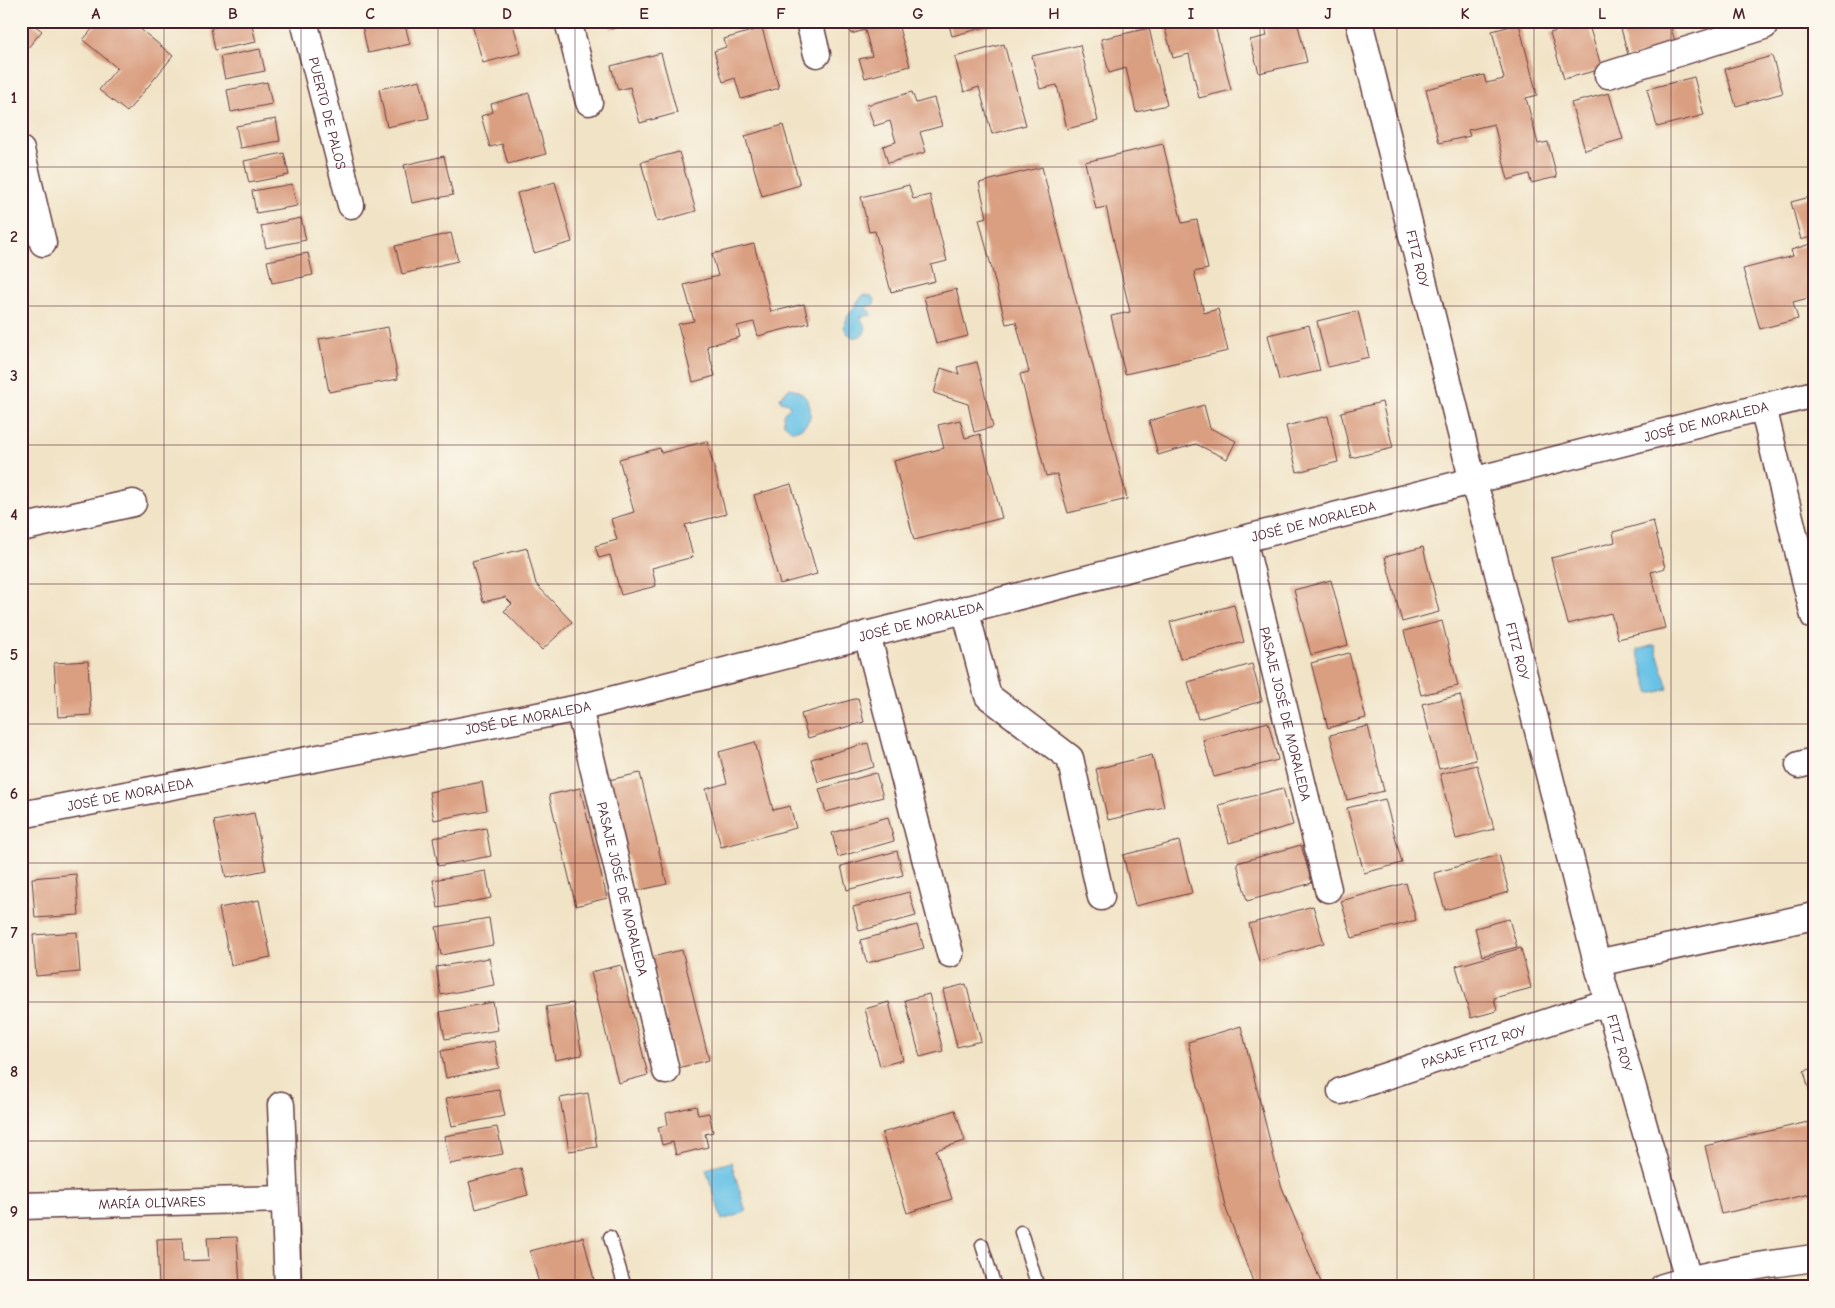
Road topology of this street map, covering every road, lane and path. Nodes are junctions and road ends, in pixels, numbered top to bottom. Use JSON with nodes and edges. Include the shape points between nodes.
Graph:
{"nodes":[{"id":1,"x":304,"y":21,"type":"edge"},
{"id":2,"x":568,"y":21,"type":"edge"},
{"id":3,"x":809,"y":21,"type":"edge"},
{"id":4,"x":1360,"y":21,"type":"edge"},
{"id":5,"x":1767,"y":21,"type":"edge"},
{"id":6,"x":817,"y":54,"type":"dead end"},
{"id":7,"x":1608,"y":75,"type":"dead end"},
{"id":8,"x":589,"y":102,"type":"dead end"},
{"id":9,"x":21,"y":150,"type":"edge"},
{"id":10,"x":351,"y":205,"type":"dead end"},
{"id":11,"x":42,"y":243,"type":"dead end"},
{"id":12,"x":1814,"y":394,"type":"edge"},
{"id":13,"x":1762,"y":407,"type":"junction"},
{"id":14,"x":1473,"y":482,"type":"junction"},
{"id":15,"x":133,"y":503,"type":"dead end"},
{"id":16,"x":21,"y":528,"type":"edge"},
{"id":17,"x":1243,"y":539,"type":"junction"},
{"id":18,"x":965,"y":609,"type":"junction"},
{"id":19,"x":1814,"y":616,"type":"edge"},
{"id":20,"x":867,"y":634,"type":"junction"},
{"id":21,"x":579,"y":708,"type":"junction"},
{"id":22,"x":21,"y":815,"type":"edge"},
{"id":23,"x":1328,"y":888,"type":"dead end"},
{"id":24,"x":1101,"y":897,"type":"dead end"},
{"id":25,"x":1814,"y":916,"type":"edge"},
{"id":26,"x":950,"y":954,"type":"dead end"},
{"id":27,"x":1597,"y":963,"type":"junction"},
{"id":28,"x":1608,"y":1002,"type":"junction"},
{"id":29,"x":666,"y":1071,"type":"dead end"},
{"id":30,"x":1341,"y":1091,"type":"dead end"},
{"id":31,"x":281,"y":1105,"type":"dead end"},
{"id":32,"x":283,"y":1199,"type":"junction"},
{"id":33,"x":21,"y":1206,"type":"edge"},
{"id":34,"x":1021,"y":1232,"type":"dead end"},
{"id":35,"x":610,"y":1237,"type":"dead end"},
{"id":36,"x":982,"y":1245,"type":"dead end"},
{"id":37,"x":1814,"y":1258,"type":"edge"},
{"id":38,"x":1688,"y":1279,"type":"junction"},
{"id":39,"x":288,"y":1287,"type":"edge"},
{"id":40,"x":625,"y":1287,"type":"edge"},
{"id":41,"x":995,"y":1287,"type":"edge"},
{"id":42,"x":1038,"y":1287,"type":"edge"},
{"id":43,"x":1663,"y":1287,"type":"edge"}],
"edges":[{"from":1,"to":10,"type":"street","name":"PUERTO DE PALOS"},
{"from":2,"to":8,"type":"street"},
{"from":3,"to":6,"type":"street"},
{"from":4,"to":14,"type":"street","name":"FITZ ROY"},
{"from":5,"to":7,"type":"street","via":[[1764,26]]},
{"from":9,"to":11,"type":"street"},
{"from":12,"to":13,"type":"street","name":"JOSÉ DE MORALEDA"},
{"from":13,"to":14,"type":"street","name":"JOSÉ DE MORALEDA"},
{"from":13,"to":19,"type":"street"},
{"from":14,"to":17,"type":"street","name":"JOSÉ DE MORALEDA"},
{"from":14,"to":27,"type":"street","name":"FITZ ROY"},
{"from":15,"to":16,"type":"street"},
{"from":17,"to":18,"type":"street","name":"JOSÉ DE MORALEDA"},
{"from":17,"to":23,"type":"street","name":"PASAJE JOSÉ DE MORALEDA"},
{"from":18,"to":20,"type":"street","name":"JOSÉ DE MORALEDA"},
{"from":18,"to":24,"type":"street","via":[[988,696],[1070,758]]},
{"from":20,"to":21,"type":"street","name":"JOSÉ DE MORALEDA"},
{"from":20,"to":26,"type":"street"},
{"from":21,"to":22,"type":"street","name":"JOSÉ DE MORALEDA"},
{"from":21,"to":29,"type":"street","name":"PASAJE JOSÉ DE MORALEDA"},
{"from":25,"to":27,"type":"street"},
{"from":27,"to":28,"type":"street","name":"FITZ ROY"},
{"from":28,"to":30,"type":"street","name":"PASAJE FITZ ROY"},
{"from":28,"to":38,"type":"street","name":"FITZ ROY"},
{"from":31,"to":32,"type":"street"},
{"from":32,"to":33,"type":"street","name":"MARÍA OLIVARES"},
{"from":32,"to":39,"type":"street"},
{"from":34,"to":42,"type":"lane"},
{"from":35,"to":40,"type":"lane"},
{"from":36,"to":41,"type":"lane"},
{"from":37,"to":38,"type":"street"},
{"from":38,"to":43,"type":"street"}]}
